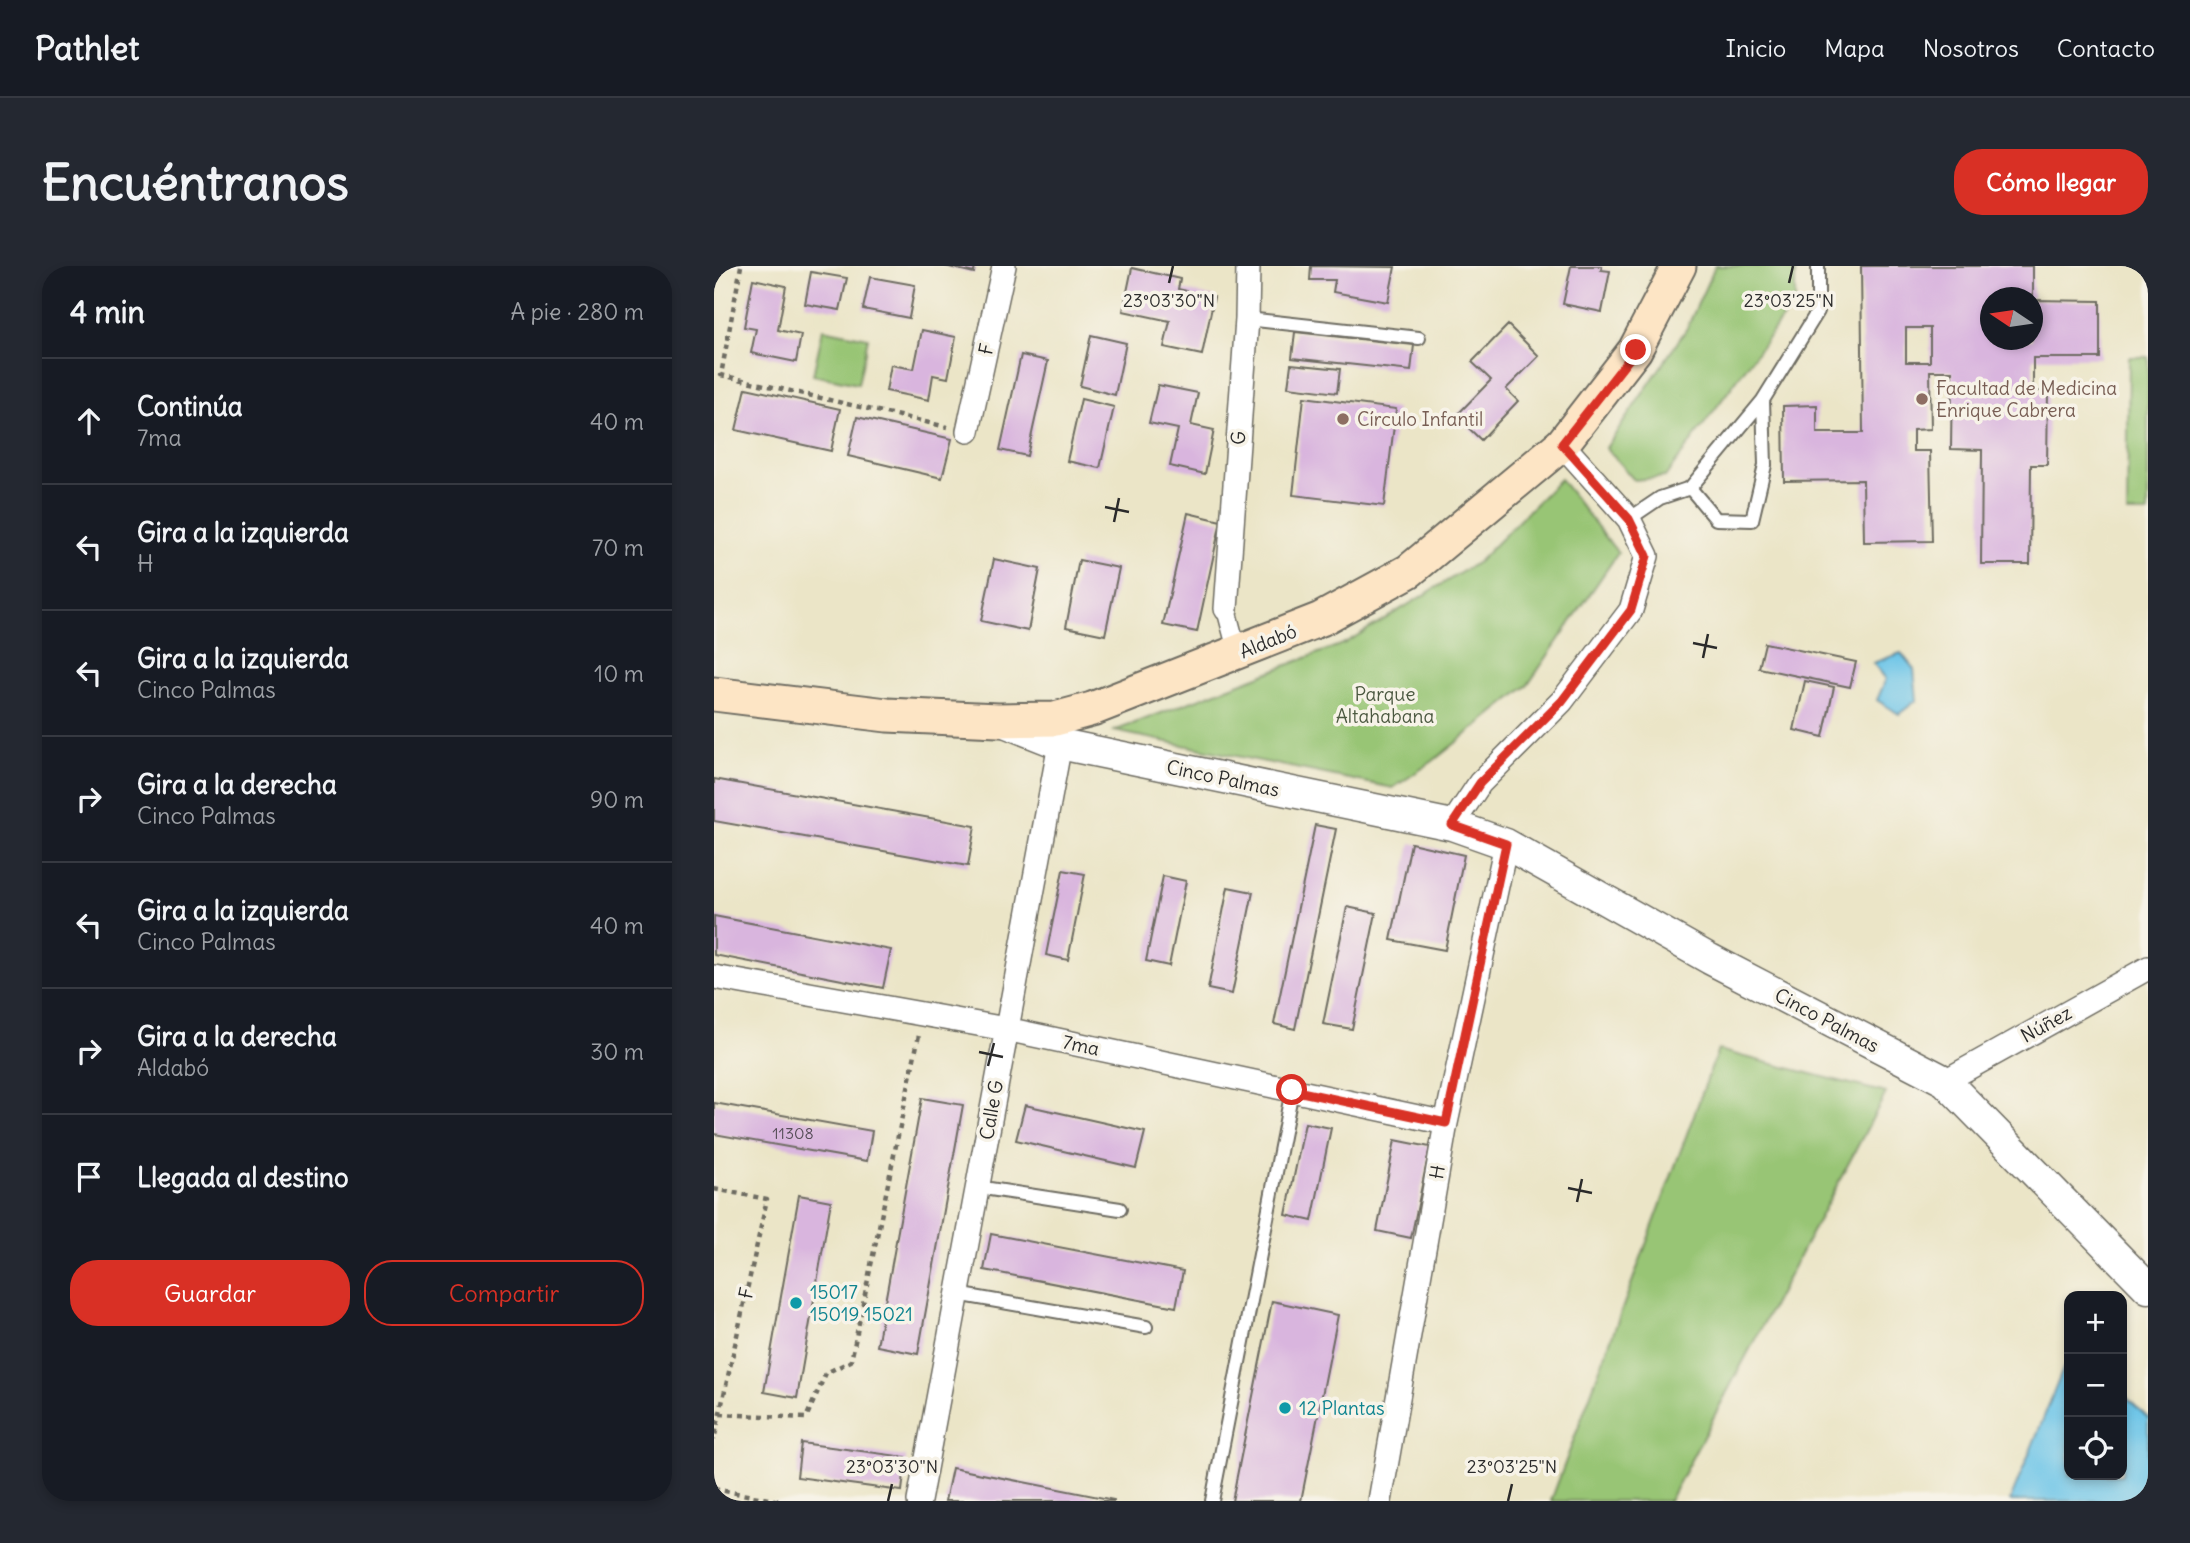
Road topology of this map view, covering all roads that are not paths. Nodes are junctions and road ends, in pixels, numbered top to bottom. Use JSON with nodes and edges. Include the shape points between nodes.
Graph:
{"nodes":[{"id":1,"x":1004,"y":266,"type":"edge"},
{"id":2,"x":1248,"y":266,"type":"edge"},
{"id":3,"x":1679,"y":266,"type":"edge"},
{"id":4,"x":1818,"y":266,"type":"edge"},
{"id":5,"x":1247,"y":319,"type":"junction"},
{"id":6,"x":1419,"y":338,"type":"dead end"},
{"id":7,"x":1763,"y":400,"type":"junction"},
{"id":8,"x":968,"y":431,"type":"road end"},
{"id":9,"x":1562,"y":444,"type":"junction"},
{"id":10,"x":1690,"y":488,"type":"junction"},
{"id":11,"x":1629,"y":519,"type":"junction"},
{"id":12,"x":1226,"y":609,"type":"joint"},
{"id":13,"x":1238,"y":653,"type":"junction"},
{"id":14,"x":714,"y":694,"type":"edge"},
{"id":15,"x":1057,"y":732,"type":"junction"},
{"id":16,"x":1452,"y":825,"type":"junction"},
{"id":17,"x":1506,"y":844,"type":"junction"},
{"id":18,"x":2148,"y":968,"type":"edge"},
{"id":19,"x":714,"y":977,"type":"edge"},
{"id":20,"x":1006,"y":1029,"type":"junction"},
{"id":21,"x":1945,"y":1081,"type":"junction"},
{"id":22,"x":1292,"y":1090,"type":"junction"},
{"id":23,"x":1446,"y":1123,"type":"junction"},
{"id":24,"x":977,"y":1187,"type":"junction"},
{"id":25,"x":1120,"y":1209,"type":"dead end"},
{"id":26,"x":2148,"y":1288,"type":"edge"},
{"id":27,"x":957,"y":1294,"type":"junction"},
{"id":28,"x":1146,"y":1327,"type":"dead end"},
{"id":29,"x":919,"y":1501,"type":"edge"},
{"id":30,"x":1212,"y":1501,"type":"edge"},
{"id":31,"x":1380,"y":1501,"type":"edge"}],
"edges":[{"from":1,"to":8,"type":"street","name":"F"},
{"from":2,"to":5,"type":"street","name":"G"},
{"from":3,"to":9,"type":"main road","name":"Aldabó","via":[[1636,350]]},
{"from":4,"to":7,"type":"lane","via":[[1818,311]]},
{"from":5,"to":6,"type":"lane"},
{"from":5,"to":12,"type":"street","name":"G"},
{"from":7,"to":10,"type":"lane"},
{"from":7,"to":10,"type":"lane","via":[[1765,465],[1752,520],[1716,519]]},
{"from":9,"to":11,"type":"street"},
{"from":9,"to":13,"type":"main road","name":"Aldabó","via":[[1409,571],[1321,619]]},
{"from":10,"to":11,"type":"lane","via":[[1660,498]]},
{"from":11,"to":16,"type":"street","via":[[1647,556],[1631,610],[1562,701],[1480,783]]},
{"from":12,"to":13,"type":"street"},
{"from":13,"to":15,"type":"main road","name":"Aldabó","via":[[1092,709]]},
{"from":14,"to":15,"type":"main road","name":"Aldabó","via":[[887,715],[998,720]]},
{"from":15,"to":16,"type":"street","name":"Cinco Palmas"},
{"from":15,"to":20,"type":"street","name":"Calle G"},
{"from":16,"to":17,"type":"street","name":"Cinco Palmas"},
{"from":17,"to":21,"type":"street","name":"Cinco Palmas","via":[[1685,946]]},
{"from":17,"to":23,"type":"street","name":"H"},
{"from":18,"to":21,"type":"street","name":"Núñez"},
{"from":19,"to":20,"type":"street","name":"7ma"},
{"from":20,"to":22,"type":"street","name":"7ma"},
{"from":20,"to":24,"type":"street","name":"Calle G"},
{"from":21,"to":26,"type":"street","name":"Cinco Palmas"},
{"from":22,"to":23,"type":"street","name":"7ma"},
{"from":22,"to":30,"type":"lane"},
{"from":23,"to":31,"type":"street","name":"H"},
{"from":24,"to":25,"type":"lane"},
{"from":24,"to":27,"type":"street","name":"Calle G"},
{"from":27,"to":28,"type":"lane"},
{"from":27,"to":29,"type":"street","name":"Calle G"}]}
